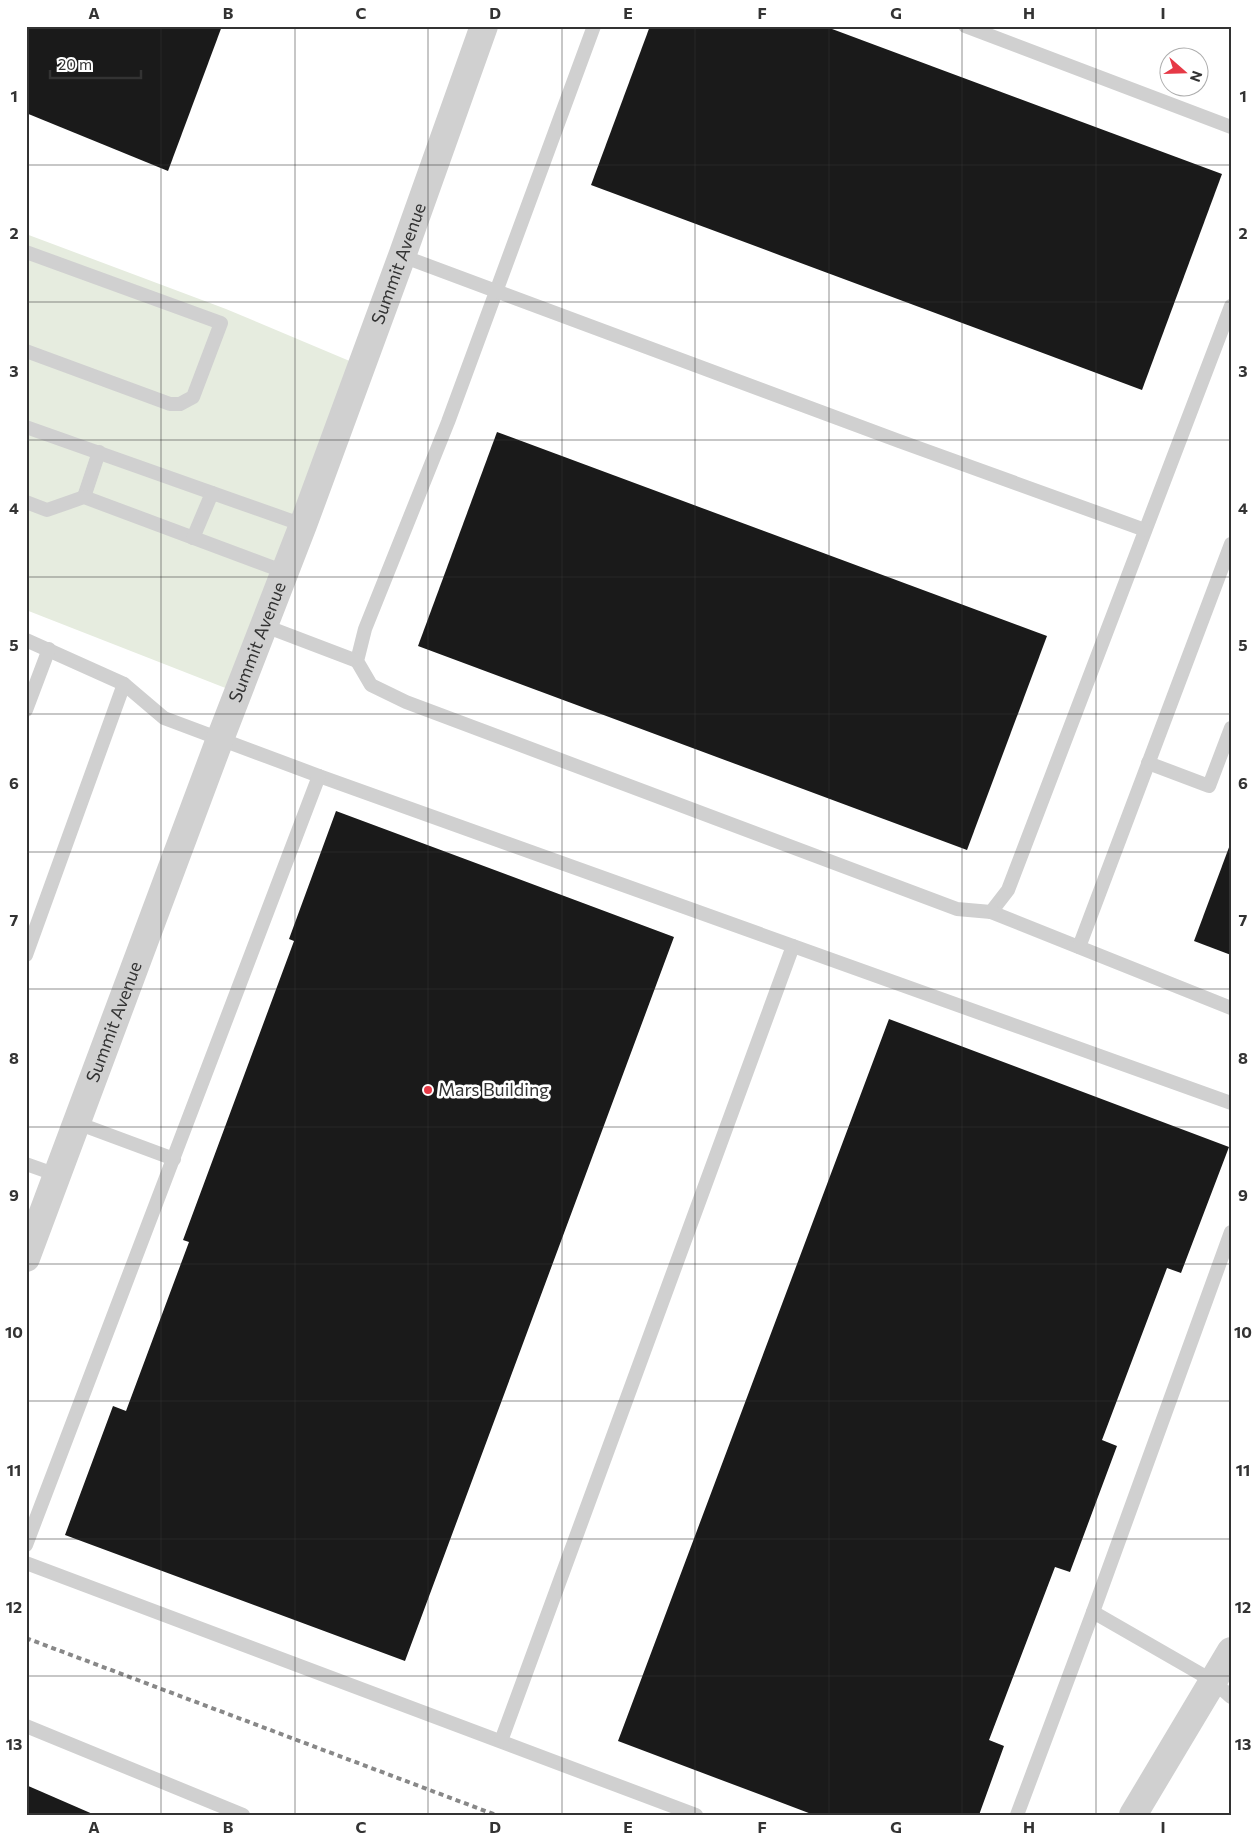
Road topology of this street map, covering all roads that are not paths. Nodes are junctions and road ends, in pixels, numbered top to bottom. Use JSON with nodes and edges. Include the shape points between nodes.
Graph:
{"nodes":[{"id":1,"x":484,"y":26,"type":"edge"},
{"id":2,"x":594,"y":26,"type":"edge"},
{"id":3,"x":965,"y":26,"type":"edge"},
{"id":4,"x":1231,"y":127,"type":"edge"},
{"id":5,"x":26,"y":252,"type":"edge"},
{"id":6,"x":402,"y":256,"type":"junction"},
{"id":7,"x":497,"y":291,"type":"junction"},
{"id":8,"x":1231,"y":306,"type":"edge"},
{"id":9,"x":26,"y":351,"type":"edge"},
{"id":10,"x":26,"y":426,"type":"edge"},
{"id":11,"x":99,"y":452,"type":"junction"},
{"id":12,"x":212,"y":492,"type":"junction"},
{"id":13,"x":84,"y":497,"type":"junction"},
{"id":14,"x":26,"y":502,"type":"edge"},
{"id":15,"x":303,"y":525,"type":"junction"},
{"id":16,"x":1145,"y":530,"type":"junction"},
{"id":17,"x":193,"y":538,"type":"junction"},
{"id":18,"x":1231,"y":544,"type":"edge"},
{"id":19,"x":285,"y":572,"type":"junction"},
{"id":20,"x":264,"y":626,"type":"junction"},
{"id":21,"x":26,"y":640,"type":"edge"},
{"id":22,"x":49,"y":649,"type":"junction"},
{"id":23,"x":357,"y":661,"type":"junction"},
{"id":24,"x":124,"y":684,"type":"junction"},
{"id":25,"x":26,"y":710,"type":"edge"},
{"id":26,"x":1231,"y":728,"type":"edge"},
{"id":27,"x":220,"y":740,"type":"junction"},
{"id":28,"x":1148,"y":763,"type":"junction"},
{"id":29,"x":319,"y":776,"type":"junction"},
{"id":30,"x":992,"y":912,"type":"junction"},
{"id":31,"x":793,"y":946,"type":"junction"},
{"id":32,"x":1079,"y":947,"type":"junction"},
{"id":33,"x":26,"y":956,"type":"edge"},
{"id":34,"x":1231,"y":1008,"type":"edge"},
{"id":35,"x":1231,"y":1102,"type":"edge"},
{"id":36,"x":77,"y":1123,"type":"junction"},
{"id":37,"x":174,"y":1159,"type":"junction"},
{"id":38,"x":26,"y":1164,"type":"edge"},
{"id":39,"x":57,"y":1175,"type":"junction"},
{"id":40,"x":1231,"y":1232,"type":"edge"},
{"id":41,"x":26,"y":1258,"type":"edge"},
{"id":42,"x":26,"y":1545,"type":"edge"},
{"id":43,"x":26,"y":1562,"type":"edge"},
{"id":44,"x":1093,"y":1612,"type":"junction"},
{"id":45,"x":1231,"y":1651,"type":"edge"},
{"id":46,"x":1222,"y":1689,"type":"edge"},
{"id":47,"x":26,"y":1726,"type":"edge"},
{"id":48,"x":501,"y":1741,"type":"junction"},
{"id":49,"x":243,"y":1815,"type":"edge"},
{"id":50,"x":696,"y":1815,"type":"edge"},
{"id":51,"x":1017,"y":1815,"type":"edge"},
{"id":52,"x":1133,"y":1815,"type":"edge"}],
"edges":[{"from":1,"to":6,"type":"street","name":"Summit Avenue"},
{"from":2,"to":7,"type":"lane"},
{"from":3,"to":4,"type":"lane"},
{"from":5,"to":9,"type":"lane","via":[[221,323],[193,397],[180,404],[170,404]]},
{"from":6,"to":7,"type":"lane"},
{"from":6,"to":15,"type":"street","name":"Summit Avenue"},
{"from":7,"to":16,"type":"lane"},
{"from":7,"to":23,"type":"lane","via":[[365,629]]},
{"from":8,"to":16,"type":"lane"},
{"from":10,"to":11,"type":"lane"},
{"from":11,"to":12,"type":"lane"},
{"from":11,"to":13,"type":"lane"},
{"from":12,"to":15,"type":"lane"},
{"from":12,"to":17,"type":"lane"},
{"from":13,"to":14,"type":"lane","via":[[46,510]]},
{"from":13,"to":17,"type":"lane"},
{"from":15,"to":19,"type":"street","name":"Summit Avenue"},
{"from":16,"to":30,"type":"lane","via":[[1008,890]]},
{"from":17,"to":19,"type":"lane"},
{"from":18,"to":28,"type":"lane"},
{"from":19,"to":20,"type":"street","name":"Summit Avenue"},
{"from":20,"to":23,"type":"lane"},
{"from":20,"to":27,"type":"street","name":"Summit Avenue"},
{"from":21,"to":22,"type":"lane"},
{"from":22,"to":24,"type":"lane"},
{"from":22,"to":25,"type":"lane"},
{"from":23,"to":30,"type":"lane","via":[[371,685],[406,702],[957,909]]},
{"from":24,"to":27,"type":"lane","via":[[164,718]]},
{"from":24,"to":33,"type":"lane"},
{"from":26,"to":28,"type":"lane","via":[[1209,786]]},
{"from":27,"to":29,"type":"lane"},
{"from":27,"to":36,"type":"street","name":"Summit Avenue"},
{"from":28,"to":32,"type":"lane"},
{"from":29,"to":31,"type":"lane"},
{"from":29,"to":37,"type":"lane"},
{"from":30,"to":32,"type":"lane"},
{"from":31,"to":35,"type":"lane"},
{"from":31,"to":48,"type":"lane"},
{"from":32,"to":34,"type":"lane"},
{"from":36,"to":37,"type":"lane"},
{"from":36,"to":39,"type":"street","name":"Summit Avenue"},
{"from":37,"to":42,"type":"lane"},
{"from":38,"to":39,"type":"lane"},
{"from":39,"to":41,"type":"street","name":"Summit Avenue"},
{"from":40,"to":44,"type":"lane"},
{"from":43,"to":48,"type":"lane"},
{"from":44,"to":46,"type":"lane"},
{"from":44,"to":51,"type":"lane"},
{"from":45,"to":46,"type":"street"},
{"from":46,"to":52,"type":"street"},
{"from":47,"to":49,"type":"lane"},
{"from":48,"to":50,"type":"lane"}]}
